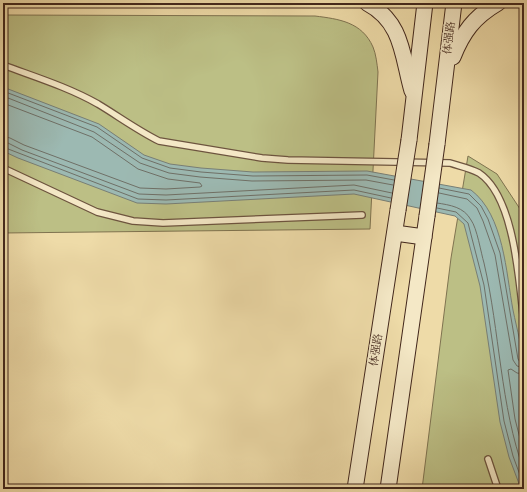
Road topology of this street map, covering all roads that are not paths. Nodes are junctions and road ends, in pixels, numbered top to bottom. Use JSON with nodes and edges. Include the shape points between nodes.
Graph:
{"nodes":[{"id":1,"x":367,"y":3,"type":"edge"},
{"id":2,"x":425,"y":3,"type":"edge"},
{"id":3,"x":454,"y":3,"type":"edge"},
{"id":4,"x":498,"y":3,"type":"edge"},
{"id":5,"x":3,"y":65,"type":"edge"},
{"id":6,"x":445,"y":77,"type":"junction"},
{"id":7,"x":414,"y":98,"type":"junction"},
{"id":8,"x":3,"y":168,"type":"edge"},
{"id":9,"x":362,"y":215,"type":"dead end"},
{"id":10,"x":395,"y":233,"type":"junction"},
{"id":11,"x":424,"y":237,"type":"junction"},
{"id":12,"x":524,"y":323,"type":"edge"},
{"id":13,"x":488,"y":459,"type":"dead end"},
{"id":14,"x":355,"y":489,"type":"edge"},
{"id":15,"x":388,"y":489,"type":"edge"},
{"id":16,"x":498,"y":489,"type":"edge"}],
"edges":[{"from":1,"to":7,"type":"main road","via":[[383,14],[396,31]]},
{"from":2,"to":7,"type":"main road"},
{"from":3,"to":6,"type":"main road","name":"体强路"},
{"from":4,"to":6,"type":"main road","via":[[474,21],[460,40]]},
{"from":5,"to":12,"type":"lane","via":[[97,104],[159,141],[288,160],[450,163],[479,174],[496,191],[507,215]]},
{"from":6,"to":11,"type":"main road","name":"体强路","bridge":true},
{"from":7,"to":10,"type":"main road","name":"体强路","bridge":true},
{"from":8,"to":9,"type":"lane","via":[[97,212],[133,222]]},
{"from":10,"to":11,"type":"main road"},
{"from":10,"to":14,"type":"main road","name":"体强路"},
{"from":11,"to":15,"type":"main road"},
{"from":13,"to":16,"type":"lane"}]}
